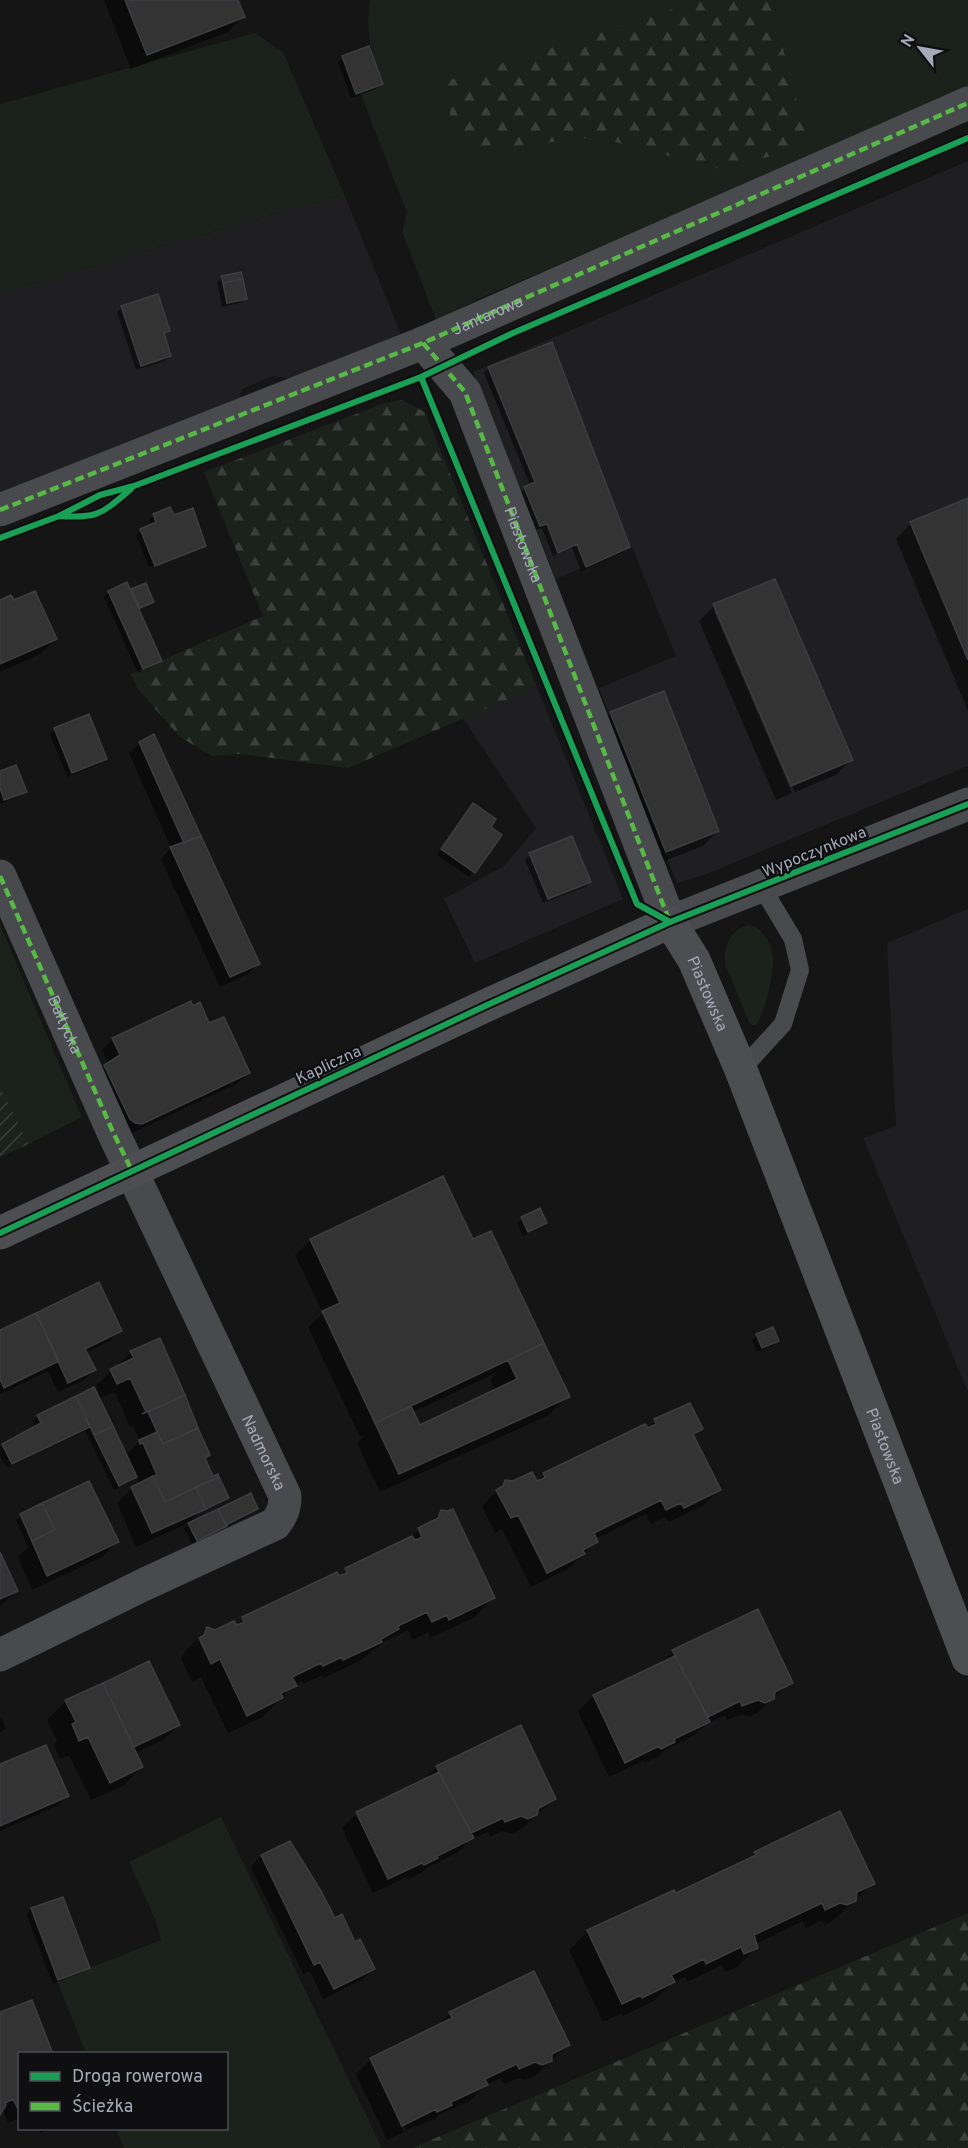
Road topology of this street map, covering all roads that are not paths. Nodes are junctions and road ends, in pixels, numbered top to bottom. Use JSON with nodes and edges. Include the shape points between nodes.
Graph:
{"nodes":[{"id":1,"x":968,"y":104,"type":"edge"},
{"id":2,"x":423,"y":343,"type":"junction"},
{"id":3,"x":0,"y":510,"type":"edge"},
{"id":4,"x":968,"y":804,"type":"edge"},
{"id":5,"x":0,"y":876,"type":"edge"},
{"id":6,"x":761,"y":886,"type":"junction"},
{"id":7,"x":670,"y":922,"type":"junction"},
{"id":8,"x":741,"y":1071,"type":"junction"},
{"id":9,"x":132,"y":1171,"type":"junction"},
{"id":10,"x":0,"y":1233,"type":"edge"},
{"id":11,"x":0,"y":1655,"type":"edge"},
{"id":12,"x":968,"y":1659,"type":"edge"}],
"edges":[{"from":1,"to":2,"type":"street","name":"Jantarowa"},
{"from":2,"to":3,"type":"street","name":"Jantarowa"},
{"from":2,"to":7,"type":"street","name":"Piastowska","via":[[465,392]]},
{"from":4,"to":6,"type":"street","name":"Wypoczynkowa"},
{"from":5,"to":9,"type":"street","name":"Bałtycka"},
{"from":6,"to":7,"type":"street","name":"Wypoczynkowa"},
{"from":6,"to":8,"type":"lane","via":[[793,939],[800,970],[783,1024]]},
{"from":7,"to":8,"type":"street","name":"Piastowska","via":[[694,960]]},
{"from":7,"to":9,"type":"street","name":"Kapliczna"},
{"from":8,"to":12,"type":"street","name":"Piastowska"},
{"from":9,"to":10,"type":"street","name":"Kapliczna"},
{"from":9,"to":11,"type":"street","name":"Nadmorska","via":[[285,1496],[285,1506],[275,1524]]}]}
